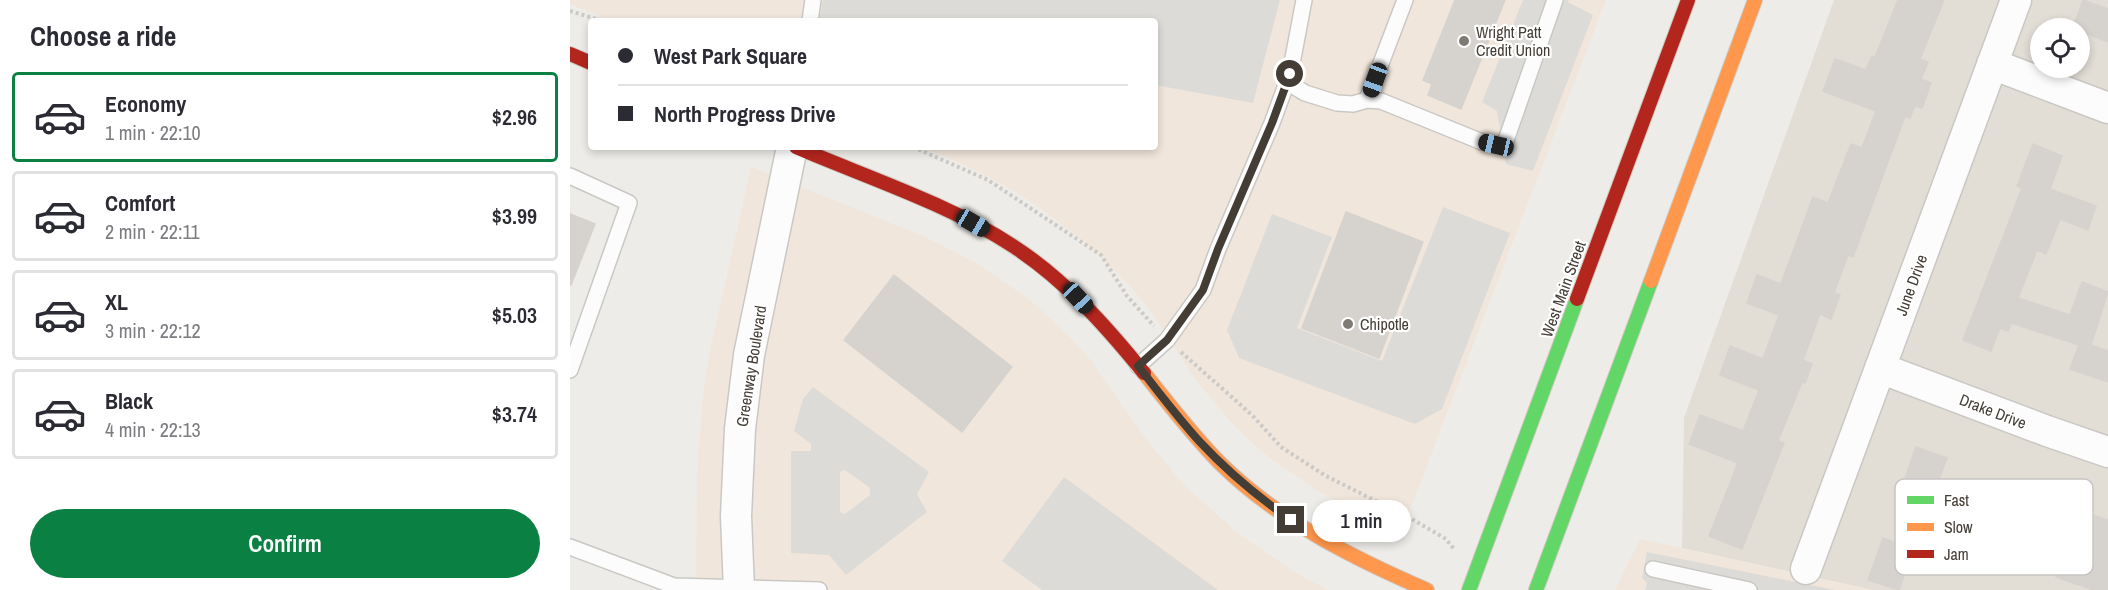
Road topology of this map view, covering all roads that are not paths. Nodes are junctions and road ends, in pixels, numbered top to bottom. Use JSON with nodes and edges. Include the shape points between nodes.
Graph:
{"nodes":[{"id":1,"x":813,"y":0,"type":"edge"},
{"id":2,"x":1304,"y":0,"type":"edge"},
{"id":3,"x":1405,"y":0,"type":"edge"},
{"id":4,"x":1555,"y":0,"type":"edge"},
{"id":5,"x":1688,"y":0,"type":"edge"},
{"id":6,"x":1755,"y":0,"type":"edge"},
{"id":7,"x":2016,"y":0,"type":"edge"},
{"id":8,"x":810,"y":18,"type":"edge"},
{"id":9,"x":570,"y":54,"type":"edge"},
{"id":10,"x":588,"y":62,"type":"edge"},
{"id":11,"x":1992,"y":64,"type":"junction"},
{"id":12,"x":1287,"y":82,"type":"junction"},
{"id":13,"x":1367,"y":100,"type":"junction"},
{"id":14,"x":2108,"y":108,"type":"edge"},
{"id":15,"x":793,"y":150,"type":"edge"},
{"id":16,"x":801,"y":150,"type":"edge"},
{"id":17,"x":570,"y":176,"type":"edge"},
{"id":18,"x":1138,"y":366,"type":"junction"},
{"id":19,"x":1880,"y":368,"type":"junction"},
{"id":20,"x":570,"y":370,"type":"edge"},
{"id":21,"x":2108,"y":452,"type":"edge"},
{"id":22,"x":570,"y":547,"type":"edge"},
{"id":23,"x":1653,"y":569,"type":"dead end"},
{"id":24,"x":1806,"y":569,"type":"dead end"},
{"id":25,"x":739,"y":589,"type":"edge"},
{"id":26,"x":819,"y":590,"type":"edge"},
{"id":27,"x":1427,"y":590,"type":"edge"},
{"id":28,"x":1469,"y":590,"type":"edge"},
{"id":29,"x":1536,"y":590,"type":"edge"},
{"id":30,"x":1749,"y":590,"type":"edge"}],
"edges":[{"from":1,"to":8,"type":"lane"},
{"from":2,"to":12,"type":"lane"},
{"from":3,"to":13,"type":"lane"},
{"from":4,"to":13,"type":"lane","via":[[1505,143],[1482,142]]},
{"from":5,"to":28,"type":"main road","name":"West Main Street"},
{"from":6,"to":29,"type":"main road"},
{"from":7,"to":11,"type":"street","name":"June Drive"},
{"from":9,"to":10,"type":"main road"},
{"from":11,"to":14,"type":"street"},
{"from":11,"to":19,"type":"street","name":"June Drive"},
{"from":12,"to":13,"type":"lane","via":[[1305,93],[1337,103]]},
{"from":12,"to":18,"type":"lane","via":[[1203,290],[1167,340]]},
{"from":15,"to":25,"type":"street","name":"Greenway Boulevard","via":[[749,356],[740,429],[736,516]]},
{"from":16,"to":18,"type":"main road","via":[[937,206],[1002,239],[1078,298]]},
{"from":17,"to":20,"type":"lane","via":[[629,203]]},
{"from":18,"to":27,"type":"main road","via":[[1199,441],[1264,501],[1355,559]]},
{"from":19,"to":21,"type":"street","name":"Drake Drive"},
{"from":19,"to":24,"type":"street","name":"June Drive"},
{"from":22,"to":25,"type":"lane","via":[[674,586]]},
{"from":23,"to":30,"type":"lane"},
{"from":25,"to":26,"type":"lane"}]}
